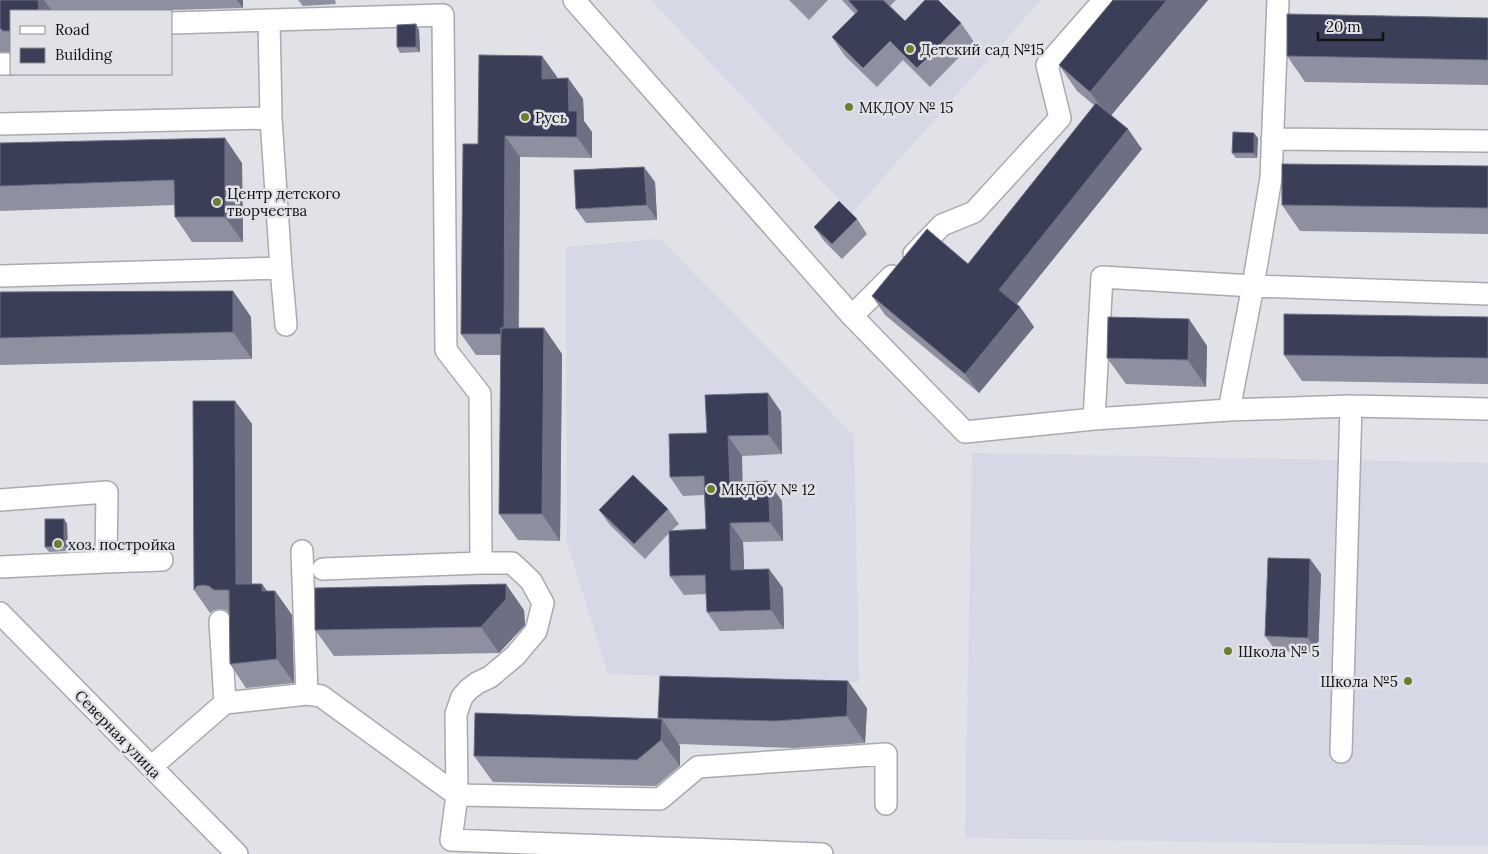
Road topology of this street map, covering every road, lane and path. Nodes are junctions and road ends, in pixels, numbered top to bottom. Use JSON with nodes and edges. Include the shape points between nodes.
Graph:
{"nodes":[{"id":1,"x":574,"y":0,"type":"edge"},
{"id":2,"x":1104,"y":0,"type":"edge"},
{"id":3,"x":1278,"y":0,"type":"edge"},
{"id":4,"x":269,"y":20,"type":"junction"},
{"id":5,"x":172,"y":23,"type":"edge"},
{"id":6,"x":271,"y":118,"type":"junction"},
{"id":7,"x":0,"y":124,"type":"edge"},
{"id":8,"x":1272,"y":139,"type":"junction"},
{"id":9,"x":1488,"y":141,"type":"edge"},
{"id":10,"x":281,"y":268,"type":"junction"},
{"id":11,"x":0,"y":276,"type":"edge"},
{"id":12,"x":1254,"y":286,"type":"junction"},
{"id":13,"x":1488,"y":294,"type":"edge"},
{"id":14,"x":852,"y":316,"type":"junction"},
{"id":15,"x":286,"y":325,"type":"dead end"},
{"id":16,"x":1351,"y":406,"type":"junction"},
{"id":17,"x":1488,"y":409,"type":"edge"},
{"id":18,"x":1228,"y":410,"type":"junction"},
{"id":19,"x":1094,"y":419,"type":"junction"},
{"id":20,"x":0,"y":500,"type":"edge"},
{"id":21,"x":302,"y":551,"type":"dead end"},
{"id":22,"x":162,"y":560,"type":"dead end"},
{"id":23,"x":106,"y":562,"type":"junction"},
{"id":24,"x":481,"y":563,"type":"junction"},
{"id":25,"x":0,"y":567,"type":"edge"},
{"id":26,"x":323,"y":568,"type":"dead end"},
{"id":27,"x":0,"y":613,"type":"edge"},
{"id":28,"x":220,"y":621,"type":"dead end"},
{"id":29,"x":307,"y":694,"type":"junction"},
{"id":30,"x":225,"y":702,"type":"junction"},
{"id":31,"x":1341,"y":752,"type":"dead end"},
{"id":32,"x":151,"y":767,"type":"junction"},
{"id":33,"x":457,"y":795,"type":"junction"},
{"id":34,"x":886,"y":804,"type":"dead end"},
{"id":35,"x":448,"y":847,"type":"edge"},
{"id":36,"x":739,"y":852,"type":"edge"},
{"id":37,"x":237,"y":854,"type":"edge"},
{"id":38,"x":809,"y":854,"type":"edge"}],
"edges":[{"from":1,"to":14,"type":"street"},
{"from":2,"to":14,"type":"street","via":[[1047,65],[1060,118],[974,212],[942,225]]},
{"from":3,"to":8,"type":"street"},
{"from":4,"to":5,"type":"street"},
{"from":4,"to":6,"type":"street"},
{"from":4,"to":24,"type":"street","via":[[443,15],[446,350],[480,394]]},
{"from":6,"to":7,"type":"street"},
{"from":6,"to":10,"type":"street"},
{"from":8,"to":9,"type":"street"},
{"from":8,"to":12,"type":"street","via":[[1271,178]]},
{"from":10,"to":11,"type":"street"},
{"from":10,"to":15,"type":"street"},
{"from":12,"to":13,"type":"street"},
{"from":12,"to":18,"type":"street"},
{"from":12,"to":19,"type":"street","via":[[1102,277]]},
{"from":14,"to":19,"type":"street","via":[[965,432]]},
{"from":16,"to":17,"type":"street"},
{"from":16,"to":18,"type":"street"},
{"from":16,"to":31,"type":"street"},
{"from":18,"to":19,"type":"street"},
{"from":20,"to":23,"type":"street","via":[[107,492]]},
{"from":21,"to":29,"type":"street"},
{"from":22,"to":23,"type":"street"},
{"from":23,"to":25,"type":"street"},
{"from":24,"to":26,"type":"street"},
{"from":24,"to":33,"type":"street","via":[[512,563],[530,581],[544,604],[536,631],[515,656],[462,697],[456,714]]},
{"from":27,"to":32,"type":"street","name":"Северная улица"},
{"from":28,"to":30,"type":"street"},
{"from":29,"to":30,"type":"street"},
{"from":29,"to":33,"type":"street","via":[[321,696]]},
{"from":30,"to":32,"type":"street"},
{"from":32,"to":37,"type":"street","name":"Северная улица"},
{"from":33,"to":34,"type":"street","via":[[660,799],[698,767],[886,754]]},
{"from":33,"to":35,"type":"street"},
{"from":35,"to":36,"type":"street"},
{"from":36,"to":38,"type":"street"}]}
